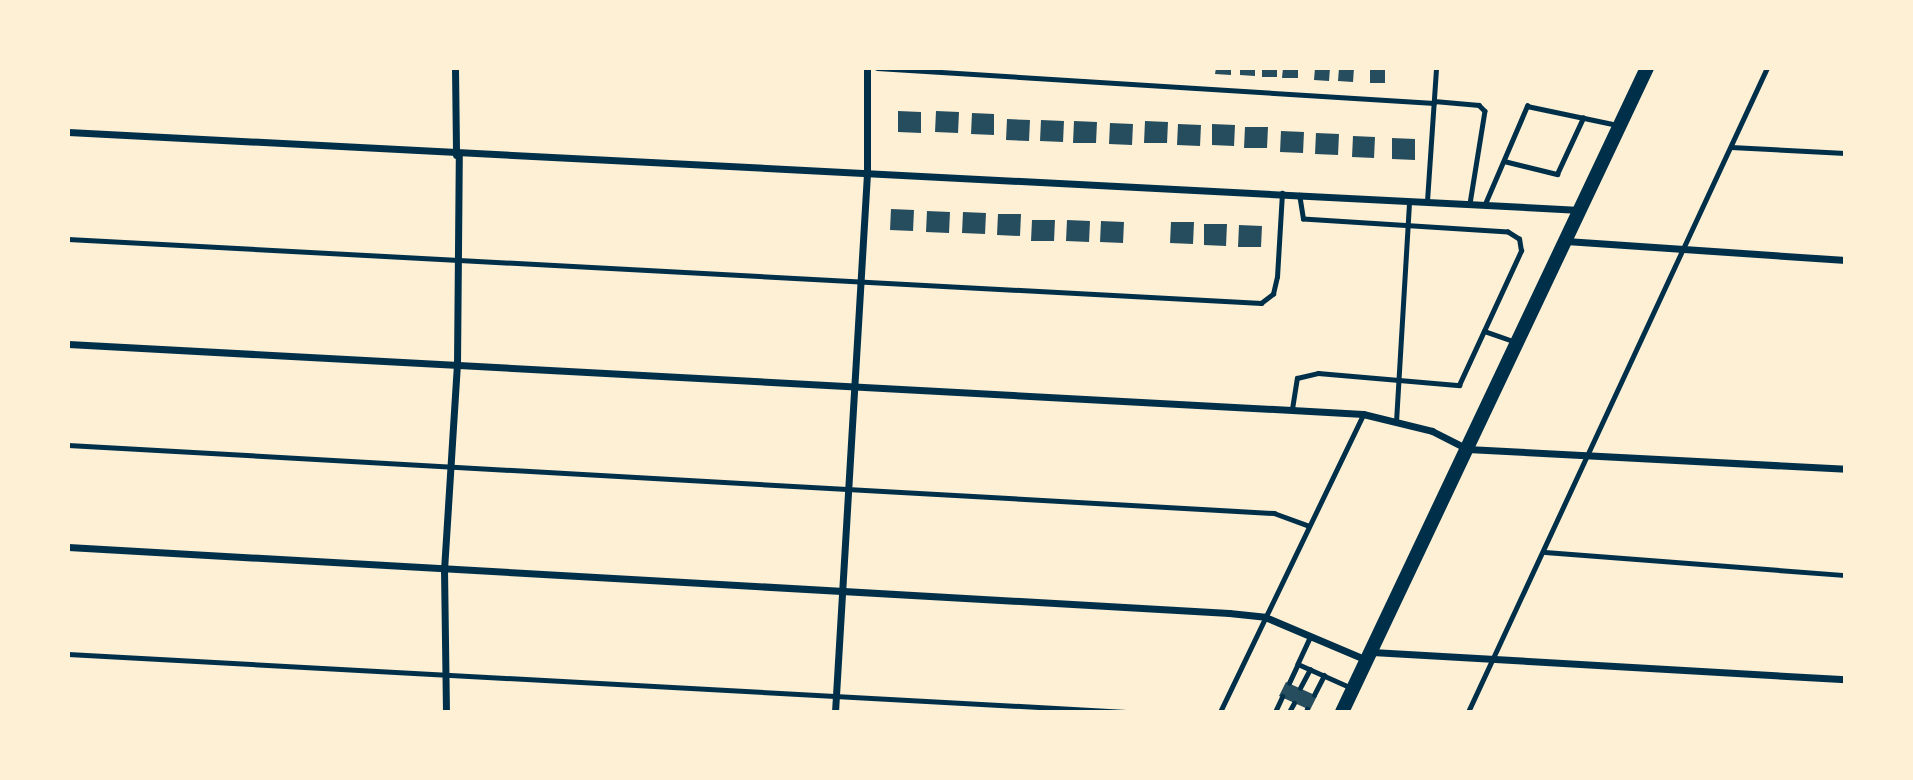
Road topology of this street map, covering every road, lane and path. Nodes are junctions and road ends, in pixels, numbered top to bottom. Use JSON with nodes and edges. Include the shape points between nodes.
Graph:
{"nodes":[{"id":1,"x":454,"y":68,"type":"edge"},
{"id":2,"x":867,"y":68,"type":"edge"},
{"id":3,"x":877,"y":68,"type":"edge"},
{"id":4,"x":1436,"y":68,"type":"edge"},
{"id":5,"x":1647,"y":68,"type":"edge"},
{"id":6,"x":1767,"y":68,"type":"edge"},
{"id":7,"x":1434,"y":102,"type":"junction"},
{"id":8,"x":1583,"y":118,"type":"junction"},
{"id":9,"x":1620,"y":126,"type":"junction"},
{"id":10,"x":68,"y":132,"type":"edge"},
{"id":11,"x":1731,"y":147,"type":"junction"},
{"id":12,"x":1845,"y":153,"type":"edge"},
{"id":13,"x":457,"y":155,"type":"junction"},
{"id":14,"x":1504,"y":161,"type":"junction"},
{"id":15,"x":867,"y":173,"type":"junction"},
{"id":16,"x":1282,"y":193,"type":"junction"},
{"id":17,"x":1299,"y":194,"type":"junction"},
{"id":18,"x":1409,"y":200,"type":"junction"},
{"id":19,"x":1427,"y":201,"type":"junction"},
{"id":20,"x":1470,"y":204,"type":"junction"},
{"id":21,"x":1485,"y":204,"type":"junction"},
{"id":22,"x":1580,"y":210,"type":"junction"},
{"id":23,"x":1408,"y":226,"type":"junction"},
{"id":24,"x":68,"y":239,"type":"edge"},
{"id":25,"x":1566,"y":241,"type":"junction"},
{"id":26,"x":1684,"y":250,"type":"junction"},
{"id":27,"x":459,"y":259,"type":"junction"},
{"id":28,"x":1845,"y":260,"type":"edge"},
{"id":29,"x":860,"y":281,"type":"junction"},
{"id":30,"x":1484,"y":331,"type":"junction"},
{"id":31,"x":1518,"y":343,"type":"junction"},
{"id":32,"x":68,"y":344,"type":"edge"},
{"id":33,"x":457,"y":364,"type":"junction"},
{"id":34,"x":1399,"y":379,"type":"junction"},
{"id":35,"x":854,"y":386,"type":"junction"},
{"id":36,"x":1292,"y":410,"type":"junction"},
{"id":37,"x":1363,"y":414,"type":"junction"},
{"id":38,"x":1396,"y":422,"type":"junction"},
{"id":39,"x":68,"y":446,"type":"edge"},
{"id":40,"x":1467,"y":449,"type":"junction"},
{"id":41,"x":1586,"y":455,"type":"junction"},
{"id":42,"x":451,"y":467,"type":"junction"},
{"id":43,"x":1845,"y":469,"type":"edge"},
{"id":44,"x":849,"y":489,"type":"junction"},
{"id":45,"x":1309,"y":526,"type":"junction"},
{"id":46,"x":68,"y":547,"type":"edge"},
{"id":47,"x":1545,"y":552,"type":"junction"},
{"id":48,"x":444,"y":569,"type":"junction"},
{"id":49,"x":1845,"y":575,"type":"edge"},
{"id":50,"x":843,"y":592,"type":"junction"},
{"id":51,"x":1265,"y":617,"type":"junction"},
{"id":52,"x":1311,"y":635,"type":"junction"},
{"id":53,"x":68,"y":654,"type":"edge"},
{"id":54,"x":1370,"y":656,"type":"junction"},
{"id":55,"x":1492,"y":660,"type":"junction"},
{"id":56,"x":1298,"y":664,"type":"junction"},
{"id":57,"x":1310,"y":669,"type":"junction"},
{"id":58,"x":443,"y":674,"type":"junction"},
{"id":59,"x":1324,"y":675,"type":"junction"},
{"id":60,"x":1845,"y":679,"type":"edge"},
{"id":61,"x":1289,"y":683,"type":"dead end"},
{"id":62,"x":1300,"y":688,"type":"dead end"},
{"id":63,"x":1353,"y":689,"type":"junction"},
{"id":64,"x":1314,"y":695,"type":"dead end"},
{"id":65,"x":836,"y":697,"type":"junction"},
{"id":66,"x":1282,"y":697,"type":"dead end"},
{"id":67,"x":1294,"y":703,"type":"dead end"},
{"id":68,"x":446,"y":712,"type":"edge"},
{"id":69,"x":835,"y":712,"type":"edge"},
{"id":70,"x":1130,"y":712,"type":"edge"},
{"id":71,"x":1220,"y":712,"type":"edge"},
{"id":72,"x":1275,"y":712,"type":"edge"},
{"id":73,"x":1289,"y":712,"type":"edge"},
{"id":74,"x":1342,"y":712,"type":"edge"},
{"id":75,"x":1468,"y":712,"type":"edge"}],
"edges":[{"from":1,"to":13,"type":"street"},
{"from":2,"to":15,"type":"street"},
{"from":3,"to":7,"type":"lane"},
{"from":4,"to":7,"type":"lane"},
{"from":5,"to":9,"type":"main road"},
{"from":6,"to":11,"type":"lane"},
{"from":7,"to":19,"type":"lane"},
{"from":7,"to":20,"type":"lane","via":[[1479,105],[1485,111]]},
{"from":8,"to":9,"type":"lane"},
{"from":8,"to":14,"type":"lane","via":[[1557,174]]},
{"from":8,"to":14,"type":"lane","via":[[1527,106]]},
{"from":9,"to":22,"type":"main road"},
{"from":10,"to":13,"type":"street"},
{"from":11,"to":12,"type":"lane"},
{"from":11,"to":26,"type":"lane"},
{"from":13,"to":15,"type":"street"},
{"from":13,"to":27,"type":"street"},
{"from":14,"to":21,"type":"lane"},
{"from":15,"to":16,"type":"street"},
{"from":15,"to":29,"type":"street"},
{"from":16,"to":17,"type":"street"},
{"from":16,"to":29,"type":"lane","via":[[1277,277],[1273,294],[1261,303]]},
{"from":17,"to":18,"type":"street"},
{"from":17,"to":23,"type":"lane","via":[[1303,219]]},
{"from":18,"to":19,"type":"street"},
{"from":18,"to":23,"type":"lane"},
{"from":19,"to":20,"type":"street"},
{"from":20,"to":21,"type":"street"},
{"from":21,"to":22,"type":"street"},
{"from":22,"to":25,"type":"main road"},
{"from":23,"to":30,"type":"lane","via":[[1508,232],[1519,239],[1521,251]]},
{"from":23,"to":34,"type":"lane"},
{"from":24,"to":27,"type":"lane"},
{"from":25,"to":26,"type":"street"},
{"from":25,"to":31,"type":"main road"},
{"from":26,"to":28,"type":"street"},
{"from":26,"to":41,"type":"lane"},
{"from":27,"to":29,"type":"lane"},
{"from":27,"to":33,"type":"street"},
{"from":29,"to":35,"type":"street"},
{"from":30,"to":31,"type":"lane"},
{"from":30,"to":34,"type":"lane","via":[[1456,387]]},
{"from":31,"to":40,"type":"main road"},
{"from":32,"to":33,"type":"street"},
{"from":33,"to":35,"type":"street"},
{"from":33,"to":42,"type":"street"},
{"from":34,"to":36,"type":"lane","via":[[1303,375],[1294,384]]},
{"from":34,"to":38,"type":"lane"},
{"from":35,"to":36,"type":"street"},
{"from":35,"to":44,"type":"street"},
{"from":36,"to":37,"type":"street"},
{"from":37,"to":38,"type":"street"},
{"from":37,"to":45,"type":"lane"},
{"from":38,"to":40,"type":"street"},
{"from":39,"to":42,"type":"lane"},
{"from":40,"to":41,"type":"street"},
{"from":40,"to":54,"type":"main road"},
{"from":41,"to":43,"type":"street"},
{"from":41,"to":47,"type":"lane"},
{"from":42,"to":44,"type":"lane"},
{"from":42,"to":48,"type":"street"},
{"from":44,"to":45,"type":"lane","via":[[1274,513]]},
{"from":44,"to":50,"type":"street"},
{"from":45,"to":51,"type":"lane"},
{"from":46,"to":48,"type":"street"},
{"from":47,"to":49,"type":"lane"},
{"from":47,"to":55,"type":"lane"},
{"from":48,"to":50,"type":"street"},
{"from":48,"to":58,"type":"street"},
{"from":50,"to":51,"type":"street"},
{"from":50,"to":65,"type":"street"},
{"from":51,"to":52,"type":"street"},
{"from":51,"to":71,"type":"lane"},
{"from":52,"to":54,"type":"street"},
{"from":52,"to":56,"type":"lane"},
{"from":53,"to":58,"type":"lane"},
{"from":54,"to":55,"type":"street"},
{"from":54,"to":63,"type":"main road"},
{"from":55,"to":60,"type":"street"},
{"from":55,"to":75,"type":"lane"},
{"from":56,"to":57,"type":"lane"},
{"from":56,"to":61,"type":"lane"},
{"from":57,"to":59,"type":"lane"},
{"from":57,"to":62,"type":"lane"},
{"from":58,"to":65,"type":"lane"},
{"from":58,"to":68,"type":"street"},
{"from":59,"to":63,"type":"lane"},
{"from":59,"to":64,"type":"lane"},
{"from":63,"to":74,"type":"main road"},
{"from":65,"to":69,"type":"street"},
{"from":65,"to":70,"type":"lane"},
{"from":66,"to":72,"type":"lane"},
{"from":67,"to":73,"type":"lane"}]}
